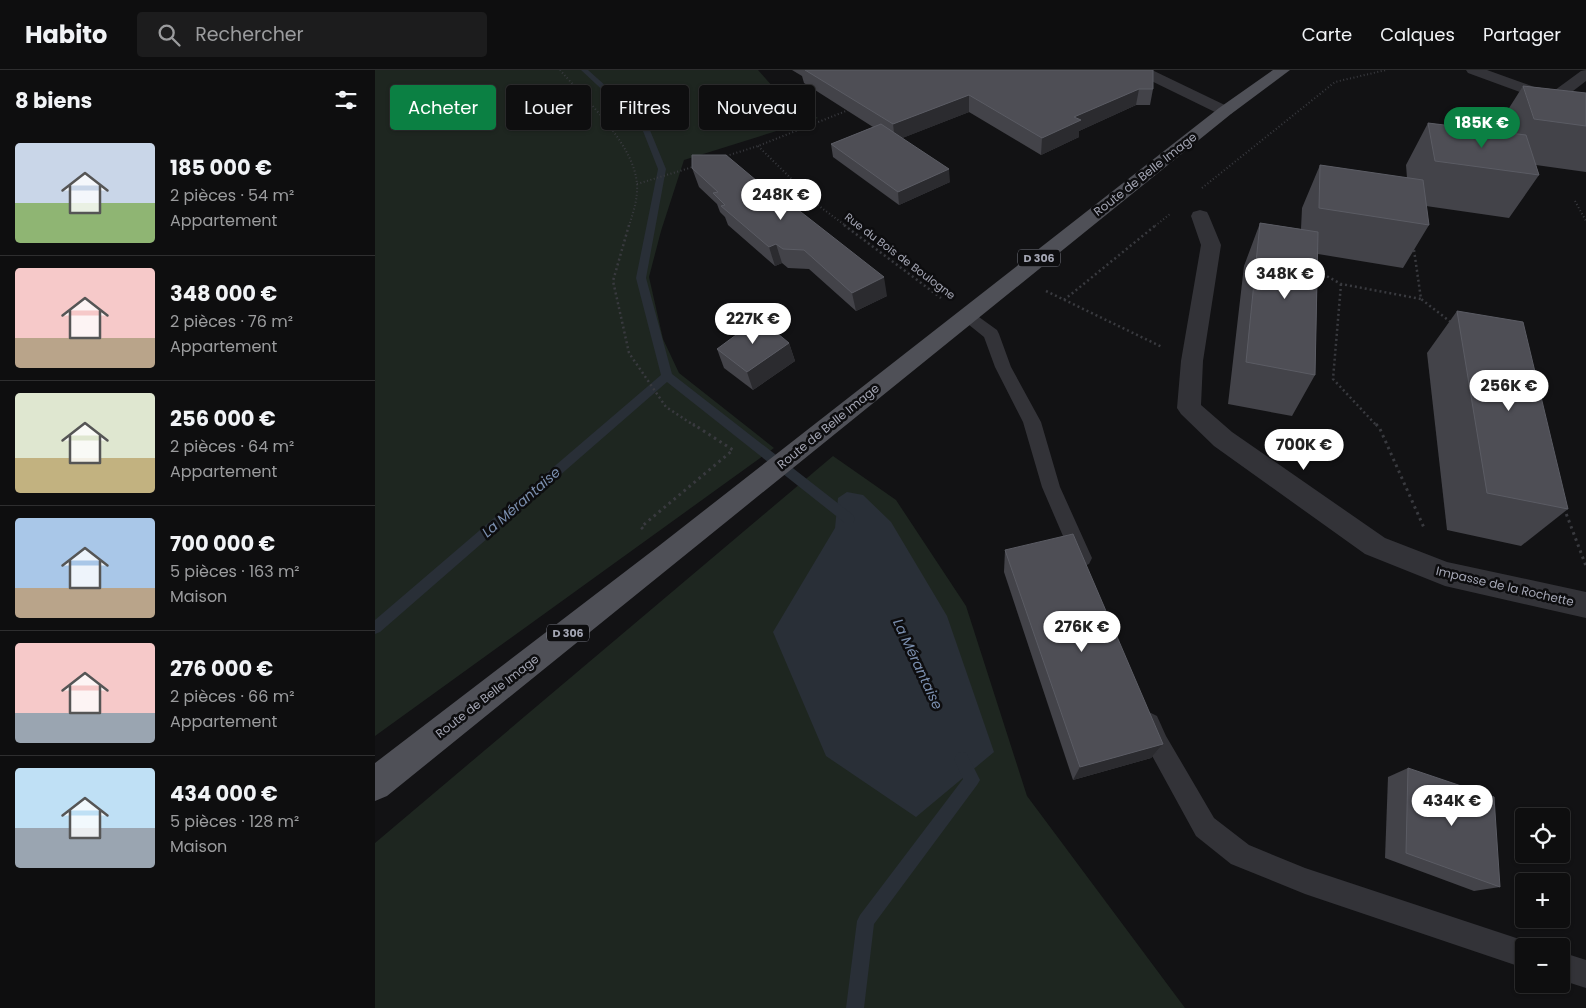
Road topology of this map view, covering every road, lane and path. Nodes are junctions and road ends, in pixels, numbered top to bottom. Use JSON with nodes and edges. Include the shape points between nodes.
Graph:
{"nodes":[{"id":1,"x":560,"y":70,"type":"edge"},
{"id":2,"x":1140,"y":70,"type":"edge"},
{"id":3,"x":1283,"y":70,"type":"edge"},
{"id":4,"x":1386,"y":70,"type":"edge"},
{"id":5,"x":1473,"y":70,"type":"edge"},
{"id":6,"x":1586,"y":74,"type":"edge"},
{"id":7,"x":1553,"y":99,"type":"junction"},
{"id":8,"x":859,"y":105,"type":"edge"},
{"id":9,"x":1225,"y":111,"type":"junction"},
{"id":10,"x":1586,"y":111,"type":"edge"},
{"id":11,"x":759,"y":146,"type":"junction"},
{"id":12,"x":721,"y":158,"type":"edge"},
{"id":13,"x":703,"y":164,"type":"edge"},
{"id":14,"x":637,"y":184,"type":"junction"},
{"id":15,"x":1575,"y":202,"type":"dead end"},
{"id":16,"x":1198,"y":205,"type":"joint"},
{"id":17,"x":1172,"y":213,"type":"dead end"},
{"id":18,"x":1586,"y":221,"type":"edge"},
{"id":19,"x":1414,"y":250,"type":"edge"},
{"id":20,"x":1309,"y":266,"type":"edge"},
{"id":21,"x":1017,"y":275,"type":"junction"},
{"id":22,"x":1341,"y":284,"type":"junction"},
{"id":23,"x":1421,"y":299,"type":"junction"},
{"id":24,"x":1064,"y":300,"type":"junction"},
{"id":25,"x":966,"y":316,"type":"junction"},
{"id":26,"x":1459,"y":328,"type":"edge"},
{"id":27,"x":1192,"y":361,"type":"junction"},
{"id":28,"x":1561,"y":500,"type":"edge"},
{"id":29,"x":670,"y":553,"type":"junction"},
{"id":30,"x":1586,"y":566,"type":"edge"},
{"id":31,"x":1445,"y":574,"type":"junction"},
{"id":32,"x":1090,"y":579,"type":"edge"},
{"id":33,"x":1586,"y":604,"type":"edge"},
{"id":34,"x":1143,"y":707,"type":"edge"},
{"id":35,"x":375,"y":784,"type":"edge"},
{"id":36,"x":1515,"y":951,"type":"edge"},
{"id":37,"x":1570,"y":969,"type":"edge"},
{"id":38,"x":1586,"y":974,"type":"edge"}],
"edges":[{"from":1,"to":14,"type":"path","via":[[630,157]]},
{"from":2,"to":9,"type":"street"},
{"from":3,"to":9,"type":"main road","name":"Route de Belle Image","number":"D 306"},
{"from":4,"to":16,"type":"path","via":[[1335,82]]},
{"from":5,"to":7,"type":"street"},
{"from":6,"to":7,"type":"street"},
{"from":7,"to":10,"type":"street"},
{"from":8,"to":11,"type":"path"},
{"from":9,"to":21,"type":"main road","name":"Route de Belle Image","number":"D 306"},
{"from":11,"to":12,"type":"path"},
{"from":11,"to":25,"type":"path","name":"Rue du Bois de Boulogne","via":[[819,206]]},
{"from":13,"to":14,"type":"path"},
{"from":14,"to":29,"type":"path","via":[[636,202],[613,281],[629,353],[666,407],[733,450],[641,527]]},
{"from":15,"to":18,"type":"path"},
{"from":16,"to":27,"type":"street","name":"Impasse de la Rochette","via":[[1211,245]]},
{"from":17,"to":24,"type":"path"},
{"from":19,"to":23,"type":"path"},
{"from":20,"to":22,"type":"path"},
{"from":21,"to":24,"type":"path"},
{"from":21,"to":25,"type":"main road","name":"Route de Belle Image","number":"D 306"},
{"from":22,"to":23,"type":"path"},
{"from":22,"to":31,"type":"path","via":[[1333,379],[1379,429]]},
{"from":23,"to":26,"type":"path"},
{"from":24,"to":27,"type":"path"},
{"from":25,"to":29,"type":"main road","name":"Route de Belle Image","number":"D 306"},
{"from":25,"to":32,"type":"lane","via":[[991,334],[1003,368],[1032,422],[1051,487]]},
{"from":27,"to":31,"type":"street","name":"Impasse de la Rochette","via":[[1189,408],[1223,438],[1375,546]]},
{"from":28,"to":30,"type":"path"},
{"from":29,"to":35,"type":"main road","name":"Route de Belle Image","number":"D 306"},
{"from":31,"to":33,"type":"street","name":"Impasse de la Rochette"},
{"from":34,"to":36,"type":"lane","via":[[1158,744],[1205,827],[1240,854],[1305,881]]},
{"from":37,"to":38,"type":"lane"}]}
